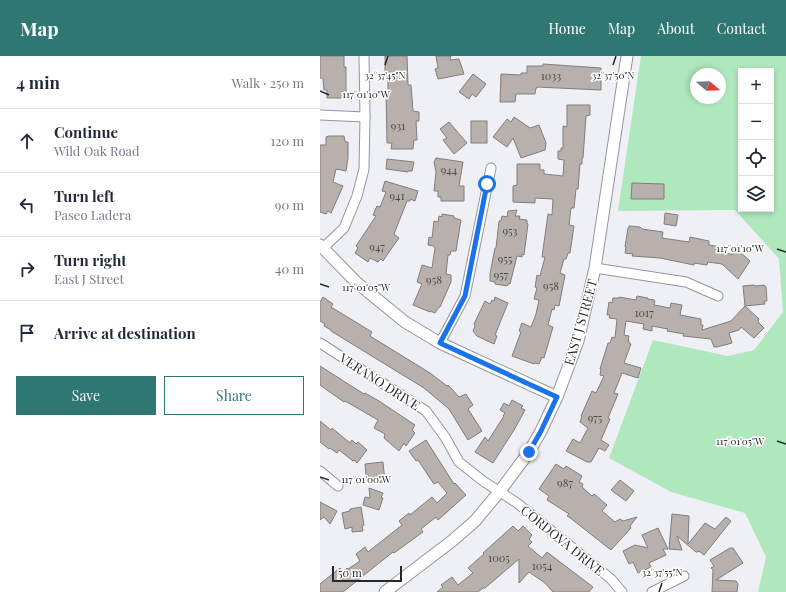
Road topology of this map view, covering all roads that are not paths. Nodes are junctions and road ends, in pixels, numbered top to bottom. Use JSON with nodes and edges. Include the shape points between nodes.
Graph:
{"nodes":[{"id":1,"x":364,"y":56,"type":"edge"},
{"id":2,"x":627,"y":56,"type":"edge"},
{"id":3,"x":320,"y":115,"type":"edge"},
{"id":4,"x":365,"y":117,"type":"junction"},
{"id":5,"x":490,"y":168,"type":"dead end"},
{"id":6,"x":322,"y":246,"type":"edge"},
{"id":7,"x":595,"y":268,"type":"junction"},
{"id":8,"x":718,"y":296,"type":"dead end"},
{"id":9,"x":320,"y":343,"type":"edge"},
{"id":10,"x":440,"y":343,"type":"junction"},
{"id":11,"x":557,"y":397,"type":"junction"},
{"id":12,"x":320,"y":471,"type":"edge"},
{"id":13,"x":338,"y":486,"type":"dead end"},
{"id":14,"x":500,"y":491,"type":"junction"},
{"id":15,"x":684,"y":576,"type":"dead end"},
{"id":16,"x":385,"y":592,"type":"edge"},
{"id":17,"x":622,"y":592,"type":"edge"},
{"id":18,"x":652,"y":592,"type":"edge"}],
"edges":[{"from":1,"to":4,"type":"street"},
{"from":2,"to":7,"type":"street","name":"EAST J STREET"},
{"from":3,"to":4,"type":"street"},
{"from":4,"to":6,"type":"street","via":[[364,169],[357,196],[344,228]]},
{"from":5,"to":10,"type":"street","via":[[465,296]]},
{"from":6,"to":10,"type":"street","via":[[356,282],[405,322]]},
{"from":7,"to":8,"type":"street","via":[[686,282]]},
{"from":7,"to":11,"type":"street","name":"EAST J STREET","via":[[578,341]]},
{"from":9,"to":14,"type":"street","name":"VERANO DRIVE","via":[[426,411],[445,436],[459,462],[483,482]]},
{"from":10,"to":11,"type":"street"},
{"from":11,"to":14,"type":"street","name":"EAST J STREET","via":[[529,452]]},
{"from":12,"to":13,"type":"street"},
{"from":14,"to":16,"type":"street","name":"EAST J STREET","via":[[475,521]]},
{"from":14,"to":17,"type":"street","name":"CORDOVA DRIVE","via":[[611,579]]},
{"from":15,"to":18,"type":"street"}]}
